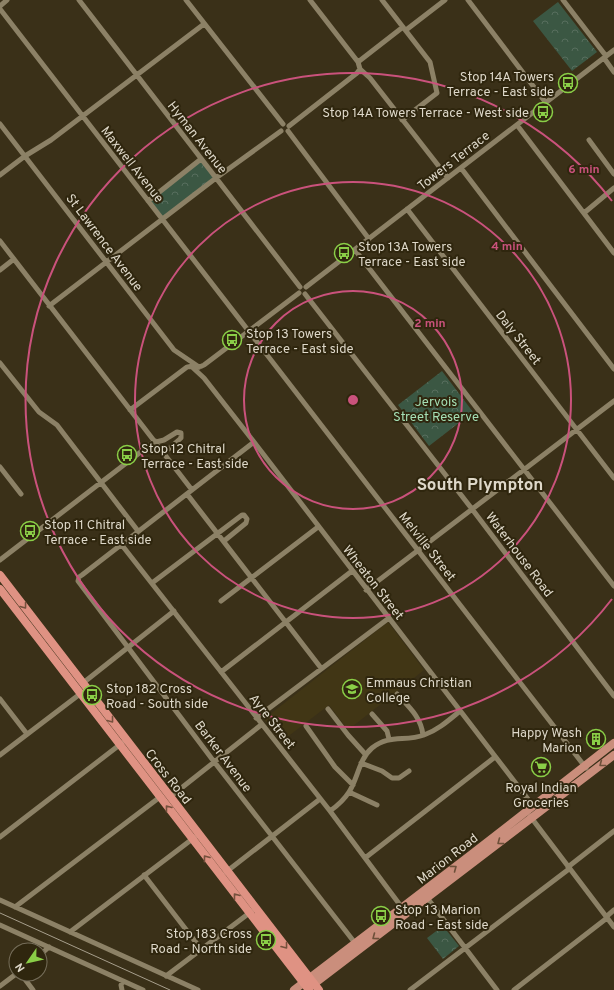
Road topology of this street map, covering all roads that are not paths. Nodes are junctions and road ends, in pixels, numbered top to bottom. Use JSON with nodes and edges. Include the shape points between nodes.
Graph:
{"nodes":[{"id":1,"x":7,"y":0,"type":"edge"},
{"id":2,"x":79,"y":0,"type":"edge"},
{"id":3,"x":186,"y":0,"type":"edge"},
{"id":4,"x":310,"y":0,"type":"edge"},
{"id":5,"x":382,"y":0,"type":"edge"},
{"id":6,"x":445,"y":0,"type":"edge"},
{"id":7,"x":468,"y":0,"type":"edge"},
{"id":8,"x":563,"y":0,"type":"edge"},
{"id":9,"x":0,"y":6,"type":"edge"},
{"id":10,"x":0,"y":9,"type":"edge"},
{"id":11,"x":204,"y":24,"type":"junction"},
{"id":12,"x":405,"y":28,"type":"junction"},
{"id":13,"x":614,"y":50,"type":"edge"},
{"id":14,"x":605,"y":57,"type":"junction"},
{"id":15,"x":358,"y":62,"type":"junction"},
{"id":16,"x":360,"y":69,"type":"junction"},
{"id":17,"x":614,"y":72,"type":"edge"},
{"id":18,"x":137,"y":75,"type":"junction"},
{"id":19,"x":546,"y":103,"type":"junction"},
{"id":20,"x":82,"y":116,"type":"junction"},
{"id":21,"x":402,"y":120,"type":"junction"},
{"id":22,"x":0,"y":124,"type":"edge"},
{"id":23,"x":282,"y":124,"type":"junction"},
{"id":24,"x":517,"y":125,"type":"junction"},
{"id":25,"x":288,"y":128,"type":"junction"},
{"id":26,"x":281,"y":131,"type":"junction"},
{"id":27,"x":589,"y":140,"type":"dead end"},
{"id":28,"x":25,"y":156,"type":"junction"},
{"id":29,"x":201,"y":159,"type":"junction"},
{"id":30,"x":461,"y":168,"type":"junction"},
{"id":31,"x":614,"y":174,"type":"edge"},
{"id":32,"x":0,"y":175,"type":"edge"},
{"id":33,"x":216,"y":178,"type":"junction"},
{"id":34,"x":448,"y":178,"type":"junction"},
{"id":35,"x":614,"y":188,"type":"edge"},
{"id":36,"x":148,"y":201,"type":"junction"},
{"id":37,"x":407,"y":209,"type":"junction"},
{"id":38,"x":584,"y":213,"type":"junction"},
{"id":39,"x":162,"y":220,"type":"junction"},
{"id":40,"x":369,"y":239,"type":"junction"},
{"id":41,"x":0,"y":241,"type":"edge"},
{"id":42,"x":355,"y":250,"type":"junction"},
{"id":43,"x":614,"y":253,"type":"edge"},
{"id":44,"x":14,"y":259,"type":"junction"},
{"id":45,"x":107,"y":262,"type":"junction"},
{"id":46,"x":0,"y":270,"type":"edge"},
{"id":47,"x":301,"y":291,"type":"junction"},
{"id":48,"x":49,"y":306,"type":"junction"},
{"id":49,"x":249,"y":331,"type":"junction"},
{"id":50,"x":0,"y":363,"type":"edge"},
{"id":51,"x":191,"y":366,"type":"junction"},
{"id":52,"x":198,"y":367,"type":"junction"},
{"id":53,"x":614,"y":369,"type":"edge"},
{"id":54,"x":614,"y":401,"type":"edge"},
{"id":55,"x":130,"y":410,"type":"junction"},
{"id":56,"x":576,"y":429,"type":"junction"},
{"id":57,"x":155,"y":442,"type":"junction"},
{"id":58,"x":254,"y":442,"type":"junction"},
{"id":59,"x":164,"y":453,"type":"junction"},
{"id":60,"x":0,"y":467,"type":"edge"},
{"id":61,"x":524,"y":469,"type":"junction"},
{"id":62,"x":614,"y":478,"type":"edge"},
{"id":63,"x":101,"y":482,"type":"junction"},
{"id":64,"x":192,"y":490,"type":"junction"},
{"id":65,"x":21,"y":494,"type":"dead end"},
{"id":66,"x":186,"y":494,"type":"junction"},
{"id":67,"x":472,"y":509,"type":"junction"},
{"id":68,"x":318,"y":527,"type":"junction"},
{"id":69,"x":138,"y":531,"type":"junction"},
{"id":70,"x":218,"y":534,"type":"junction"},
{"id":71,"x":224,"y":541,"type":"junction"},
{"id":72,"x":121,"y":544,"type":"junction"},
{"id":73,"x":418,"y":551,"type":"junction"},
{"id":74,"x":0,"y":560,"type":"edge"},
{"id":75,"x":352,"y":571,"type":"junction"},
{"id":76,"x":0,"y":575,"type":"edge"},
{"id":77,"x":252,"y":578,"type":"junction"},
{"id":78,"x":152,"y":583,"type":"junction"},
{"id":79,"x":614,"y":586,"type":"edge"},
{"id":80,"x":0,"y":589,"type":"edge"},
{"id":81,"x":366,"y":590,"type":"junction"},
{"id":82,"x":221,"y":601,"type":"dead end"},
{"id":83,"x":174,"y":611,"type":"junction"},
{"id":84,"x":388,"y":618,"type":"junction"},
{"id":85,"x":286,"y":623,"type":"junction"},
{"id":86,"x":128,"y":647,"type":"junction"},
{"id":87,"x":56,"y":648,"type":"junction"},
{"id":88,"x":63,"y":657,"type":"junction"},
{"id":89,"x":52,"y":658,"type":"junction"},
{"id":90,"x":321,"y":668,"type":"junction"},
{"id":91,"x":221,"y":672,"type":"junction"},
{"id":92,"x":83,"y":683,"type":"junction"},
{"id":93,"x":80,"y":694,"type":"junction"},
{"id":94,"x":397,"y":694,"type":"dead end"},
{"id":95,"x":614,"y":696,"type":"edge"},
{"id":96,"x":0,"y":699,"type":"edge"},
{"id":97,"x":328,"y":709,"type":"dead end"},
{"id":98,"x":460,"y":711,"type":"junction"},
{"id":99,"x":372,"y":714,"type":"dead end"},
{"id":100,"x":256,"y":718,"type":"junction"},
{"id":101,"x":261,"y":725,"type":"junction"},
{"id":102,"x":306,"y":726,"type":"dead end"},
{"id":103,"x":27,"y":734,"type":"junction"},
{"id":104,"x":423,"y":735,"type":"junction"},
{"id":105,"x":389,"y":739,"type":"junction"},
{"id":106,"x":126,"y":740,"type":"junction"},
{"id":107,"x":614,"y":743,"type":"edge"},
{"id":108,"x":119,"y":745,"type":"junction"},
{"id":109,"x":614,"y":754,"type":"edge"},
{"id":110,"x":0,"y":755,"type":"edge"},
{"id":111,"x":366,"y":755,"type":"junction"},
{"id":112,"x":495,"y":757,"type":"junction"},
{"id":113,"x":214,"y":762,"type":"junction"},
{"id":114,"x":361,"y":763,"type":"junction"},
{"id":115,"x":584,"y":766,"type":"junction"},
{"id":116,"x":409,"y":771,"type":"dead end"},
{"id":117,"x":590,"y":773,"type":"junction"},
{"id":118,"x":353,"y":785,"type":"junction"},
{"id":119,"x":350,"y":792,"type":"junction"},
{"id":120,"x":160,"y":797,"type":"junction"},
{"id":121,"x":170,"y":797,"type":"junction"},
{"id":122,"x":320,"y":799,"type":"junction"},
{"id":123,"x":377,"y":805,"type":"dead end"},
{"id":124,"x":536,"y":810,"type":"junction"},
{"id":125,"x":330,"y":812,"type":"junction"},
{"id":126,"x":528,"y":815,"type":"junction"},
{"id":127,"x":614,"y":831,"type":"edge"},
{"id":128,"x":272,"y":836,"type":"junction"},
{"id":129,"x":0,"y":837,"type":"edge"},
{"id":130,"x":195,"y":837,"type":"junction"},
{"id":131,"x":365,"y":858,"type":"junction"},
{"id":132,"x":569,"y":868,"type":"junction"},
{"id":133,"x":144,"y":874,"type":"junction"},
{"id":134,"x":223,"y":874,"type":"junction"},
{"id":135,"x":425,"y":894,"type":"junction"},
{"id":136,"x":0,"y":900,"type":"edge"},
{"id":137,"x":15,"y":907,"type":"junction"},
{"id":138,"x":404,"y":910,"type":"junction"},
{"id":139,"x":614,"y":910,"type":"edge"},
{"id":140,"x":252,"y":911,"type":"junction"},
{"id":141,"x":607,"y":917,"type":"junction"},
{"id":142,"x":0,"y":925,"type":"edge"},
{"id":143,"x":614,"y":927,"type":"edge"},
{"id":144,"x":70,"y":932,"type":"junction"},
{"id":145,"x":37,"y":942,"type":"edge"},
{"id":146,"x":355,"y":943,"type":"junction"},
{"id":147,"x":48,"y":947,"type":"edge"},
{"id":148,"x":465,"y":948,"type":"junction"},
{"id":149,"x":202,"y":949,"type":"junction"},
{"id":150,"x":301,"y":966,"type":"junction"},
{"id":151,"x":294,"y":971,"type":"junction"},
{"id":152,"x":322,"y":973,"type":"junction"},
{"id":153,"x":166,"y":976,"type":"junction"},
{"id":154,"x":123,"y":981,"type":"junction"},
{"id":155,"x":28,"y":982,"type":"edge"},
{"id":156,"x":311,"y":987,"type":"edge"},
{"id":157,"x":34,"y":990,"type":"edge"},
{"id":158,"x":122,"y":990,"type":"edge"},
{"id":159,"x":143,"y":990,"type":"edge"},
{"id":160,"x":198,"y":990,"type":"edge"},
{"id":161,"x":292,"y":990,"type":"edge"},
{"id":162,"x":410,"y":990,"type":"edge"},
{"id":163,"x":498,"y":990,"type":"edge"},
{"id":164,"x":514,"y":990,"type":"edge"}],
"edges":[{"from":1,"to":9,"type":"street"},
{"from":2,"to":18,"type":"street","name":"Hyman Avenue"},
{"from":3,"to":11,"type":"street"},
{"from":4,"to":15,"type":"street"},
{"from":5,"to":12,"type":"street"},
{"from":6,"to":12,"type":"street"},
{"from":7,"to":19,"type":"street"},
{"from":8,"to":14,"type":"street"},
{"from":10,"to":20,"type":"street","name":"Maxwell Avenue"},
{"from":11,"to":18,"type":"street"},
{"from":11,"to":23,"type":"street"},
{"from":12,"to":15,"type":"street"},
{"from":12,"to":21,"type":"street","via":[[430,62],[437,93]]},
{"from":13,"to":14,"type":"street","name":"Towers Terrace"},
{"from":14,"to":17,"type":"street"},
{"from":14,"to":19,"type":"street","name":"Towers Terrace"},
{"from":15,"to":16,"type":"street"},
{"from":16,"to":21,"type":"street"},
{"from":16,"to":25,"type":"street"},
{"from":18,"to":20,"type":"street"},
{"from":18,"to":29,"type":"street","name":"Hyman Avenue"},
{"from":19,"to":24,"type":"street","name":"Towers Terrace"},
{"from":20,"to":28,"type":"street"},
{"from":20,"to":36,"type":"street","name":"Maxwell Avenue"},
{"from":21,"to":34,"type":"street"},
{"from":22,"to":28,"type":"street","name":"St Lawrence Avenue"},
{"from":23,"to":25,"type":"street","via":[[286,124]]},
{"from":23,"to":26,"type":"street"},
{"from":24,"to":30,"type":"street","name":"Towers Terrace"},
{"from":24,"to":38,"type":"street"},
{"from":25,"to":26,"type":"street","via":[[285,132]]},
{"from":25,"to":40,"type":"street"},
{"from":26,"to":33,"type":"street"},
{"from":27,"to":31,"type":"street"},
{"from":28,"to":32,"type":"street"},
{"from":28,"to":45,"type":"street","name":"St Lawrence Avenue"},
{"from":29,"to":33,"type":"street","name":"Hyman Avenue"},
{"from":29,"to":36,"type":"street"},
{"from":30,"to":34,"type":"street","name":"Towers Terrace"},
{"from":30,"to":53,"type":"street"},
{"from":33,"to":39,"type":"street"},
{"from":33,"to":47,"type":"street","name":"Hyman Avenue"},
{"from":34,"to":37,"type":"street","name":"Towers Terrace"},
{"from":35,"to":38,"type":"street"},
{"from":36,"to":39,"type":"street","name":"Maxwell Avenue"},
{"from":37,"to":40,"type":"street","name":"Towers Terrace"},
{"from":37,"to":56,"type":"street","name":"Daly Street"},
{"from":38,"to":43,"type":"street"},
{"from":39,"to":45,"type":"street"},
{"from":39,"to":49,"type":"street","name":"Maxwell Avenue"},
{"from":40,"to":42,"type":"street","name":"Towers Terrace"},
{"from":41,"to":44,"type":"street"},
{"from":42,"to":47,"type":"street","name":"Towers Terrace","via":[[306,287],[302,286]]},
{"from":42,"to":61,"type":"street"},
{"from":44,"to":46,"type":"street"},
{"from":44,"to":48,"type":"street"},
{"from":45,"to":48,"type":"street"},
{"from":45,"to":52,"type":"street","name":"St Lawrence Avenue","via":[[174,350]]},
{"from":47,"to":49,"type":"street"},
{"from":47,"to":67,"type":"street","name":"Waterhouse Road"},
{"from":48,"to":55,"type":"street"},
{"from":49,"to":52,"type":"street"},
{"from":49,"to":73,"type":"street","name":"Melville Street"},
{"from":50,"to":63,"type":"street","via":[[39,412],[56,425]]},
{"from":51,"to":52,"type":"street"},
{"from":51,"to":55,"type":"street","via":[[179,372]]},
{"from":51,"to":58,"type":"street","name":"Wheaton Street","via":[[204,378]]},
{"from":54,"to":56,"type":"street"},
{"from":55,"to":57,"type":"street"},
{"from":56,"to":61,"type":"street"},
{"from":56,"to":62,"type":"street","name":"Daly Street"},
{"from":57,"to":59,"type":"street"},
{"from":57,"to":59,"type":"street","via":[[181,433],[178,442]]},
{"from":57,"to":63,"type":"street"},
{"from":58,"to":64,"type":"street"},
{"from":58,"to":68,"type":"street","name":"Wheaton Street"},
{"from":59,"to":64,"type":"street"},
{"from":60,"to":65,"type":"street"},
{"from":61,"to":67,"type":"street"},
{"from":61,"to":79,"type":"street"},
{"from":63,"to":69,"type":"street"},
{"from":63,"to":74,"type":"street"},
{"from":64,"to":66,"type":"street"},
{"from":66,"to":69,"type":"street"},
{"from":66,"to":70,"type":"street"},
{"from":67,"to":73,"type":"street"},
{"from":67,"to":95,"type":"street","name":"Waterhouse Road"},
{"from":68,"to":75,"type":"street","name":"Wheaton Street"},
{"from":68,"to":77,"type":"street"},
{"from":69,"to":72,"type":"street"},
{"from":70,"to":71,"type":"street"},
{"from":70,"to":71,"type":"street","via":[[244,515],[246,523]]},
{"from":70,"to":78,"type":"street"},
{"from":71,"to":77,"type":"street"},
{"from":72,"to":78,"type":"street","name":"Ayre Street"},
{"from":72,"to":86,"type":"street","name":"Barker Avenue","via":[[78,579],[79,585]]},
{"from":73,"to":81,"type":"street"},
{"from":73,"to":115,"type":"street","name":"Melville Street"},
{"from":75,"to":81,"type":"street","name":"Wheaton Street"},
{"from":75,"to":85,"type":"street"},
{"from":76,"to":87,"type":"highway","name":"Cross Road","one_way":true},
{"from":77,"to":82,"type":"street"},
{"from":77,"to":85,"type":"street"},
{"from":78,"to":83,"type":"street","name":"Ayre Street"},
{"from":80,"to":89,"type":"highway","name":"Cross Road"},
{"from":81,"to":84,"type":"street","name":"Wheaton Street"},
{"from":83,"to":86,"type":"street"},
{"from":83,"to":91,"type":"street","name":"Ayre Street"},
{"from":84,"to":90,"type":"street"},
{"from":84,"to":98,"type":"street","name":"Wheaton Street"},
{"from":85,"to":90,"type":"street"},
{"from":85,"to":91,"type":"street"},
{"from":86,"to":92,"type":"street"},
{"from":86,"to":113,"type":"street","name":"Barker Avenue"},
{"from":87,"to":88,"type":"highway","name":"Cross Road"},
{"from":87,"to":89,"type":"highway"},
{"from":88,"to":89,"type":"highway"},
{"from":88,"to":92,"type":"highway","name":"Cross Road"},
{"from":89,"to":93,"type":"highway","name":"Cross Road"},
{"from":90,"to":100,"type":"street"},
{"from":91,"to":100,"type":"street","name":"Ayre Street"},
{"from":92,"to":106,"type":"highway","name":"Cross Road","one_way":true},
{"from":93,"to":103,"type":"street"},
{"from":93,"to":108,"type":"highway","name":"Cross Road"},
{"from":94,"to":104,"type":"street","via":[[416,715]]},
{"from":96,"to":103,"type":"street"},
{"from":97,"to":111,"type":"street"},
{"from":98,"to":104,"type":"street"},
{"from":98,"to":112,"type":"street","name":"Wheaton Street"},
{"from":99,"to":105,"type":"street","via":[[387,731]]},
{"from":100,"to":101,"type":"street","name":"Ayre Street"},
{"from":101,"to":113,"type":"street"},
{"from":101,"to":122,"type":"street","name":"Ayre Street"},
{"from":102,"to":118,"type":"street","via":[[335,767]]},
{"from":103,"to":110,"type":"street"},
{"from":104,"to":105,"type":"street"},
{"from":105,"to":111,"type":"street","via":[[379,743]]},
{"from":106,"to":108,"type":"street"},
{"from":106,"to":121,"type":"highway","name":"Cross Road"},
{"from":107,"to":115,"type":"main road","name":"Marion Road"},
{"from":108,"to":120,"type":"highway","name":"Cross Road"},
{"from":108,"to":129,"type":"street"},
{"from":109,"to":117,"type":"main road","name":"Marion Road","one_way":true},
{"from":111,"to":114,"type":"street"},
{"from":112,"to":124,"type":"street","name":"Wheaton Street"},
{"from":112,"to":131,"type":"street"},
{"from":113,"to":121,"type":"street"},
{"from":113,"to":128,"type":"street","name":"Barker Avenue"},
{"from":114,"to":116,"type":"street","via":[[392,778],[399,778]]},
{"from":114,"to":118,"type":"street"},
{"from":115,"to":117,"type":"street","name":"Melville Street"},
{"from":115,"to":124,"type":"main road","name":"Marion Road"},
{"from":117,"to":124,"type":"main road","name":"Marion Road"},
{"from":118,"to":119,"type":"street"},
{"from":119,"to":123,"type":"street"},
{"from":119,"to":125,"type":"street"},
{"from":130,"to":120,"type":"highway","name":"Cross Road","one_way":true},
{"from":120,"to":137,"type":"street"},
{"from":121,"to":130,"type":"highway","name":"Cross Road"},
{"from":122,"to":125,"type":"street","name":"Ayre Street"},
{"from":122,"to":128,"type":"street"},
{"from":124,"to":126,"type":"main road","name":"Marion Road"},
{"from":125,"to":131,"type":"street","name":"Ayre Street"},
{"from":126,"to":132,"type":"street"},
{"from":126,"to":135,"type":"main road","name":"Marion Road"},
{"from":127,"to":132,"type":"street"},
{"from":128,"to":134,"type":"street"},
{"from":128,"to":146,"type":"street","name":"Barker Avenue"},
{"from":130,"to":133,"type":"street"},
{"from":130,"to":134,"type":"highway","name":"Cross Road"},
{"from":131,"to":138,"type":"street","name":"Ayre Street"},
{"from":132,"to":141,"type":"street"},
{"from":132,"to":148,"type":"street"},
{"from":133,"to":144,"type":"street"},
{"from":133,"to":149,"type":"street"},
{"from":134,"to":140,"type":"highway","name":"Cross Road"},
{"from":135,"to":138,"type":"main road","name":"Marion Road"},
{"from":135,"to":148,"type":"street"},
{"from":136,"to":137,"type":"street"},
{"from":137,"to":144,"type":"street"},
{"from":138,"to":146,"type":"main road","name":"Marion Road"},
{"from":138,"to":152,"type":"main road","name":"Marion Road","one_way":true},
{"from":139,"to":141,"type":"street"},
{"from":140,"to":149,"type":"street"},
{"from":140,"to":150,"type":"highway","name":"Cross Road","one_way":true},
{"from":140,"to":151,"type":"highway","name":"Cross Road"},
{"from":141,"to":143,"type":"street"},
{"from":141,"to":164,"type":"street"},
{"from":142,"to":145,"type":"street"},
{"from":144,"to":153,"type":"street"},
{"from":146,"to":152,"type":"main road","name":"Marion Road"},
{"from":147,"to":154,"type":"street"},
{"from":148,"to":162,"type":"street"},
{"from":148,"to":163,"type":"street"},
{"from":149,"to":153,"type":"street"},
{"from":150,"to":152,"type":"main road"},
{"from":150,"to":156,"type":"highway","name":"Cross Road"},
{"from":151,"to":156,"type":"highway","name":"Cross Road"},
{"from":151,"to":161,"type":"main road","via":[[295,981]]},
{"from":152,"to":156,"type":"main road","name":"Marion Road"},
{"from":152,"to":156,"type":"main road","via":[[321,985]]},
{"from":153,"to":160,"type":"street"},
{"from":154,"to":158,"type":"street"},
{"from":154,"to":159,"type":"street"},
{"from":155,"to":157,"type":"street"},
{"from":156,"to":161,"type":"main road","name":"Marion Road"}]}
